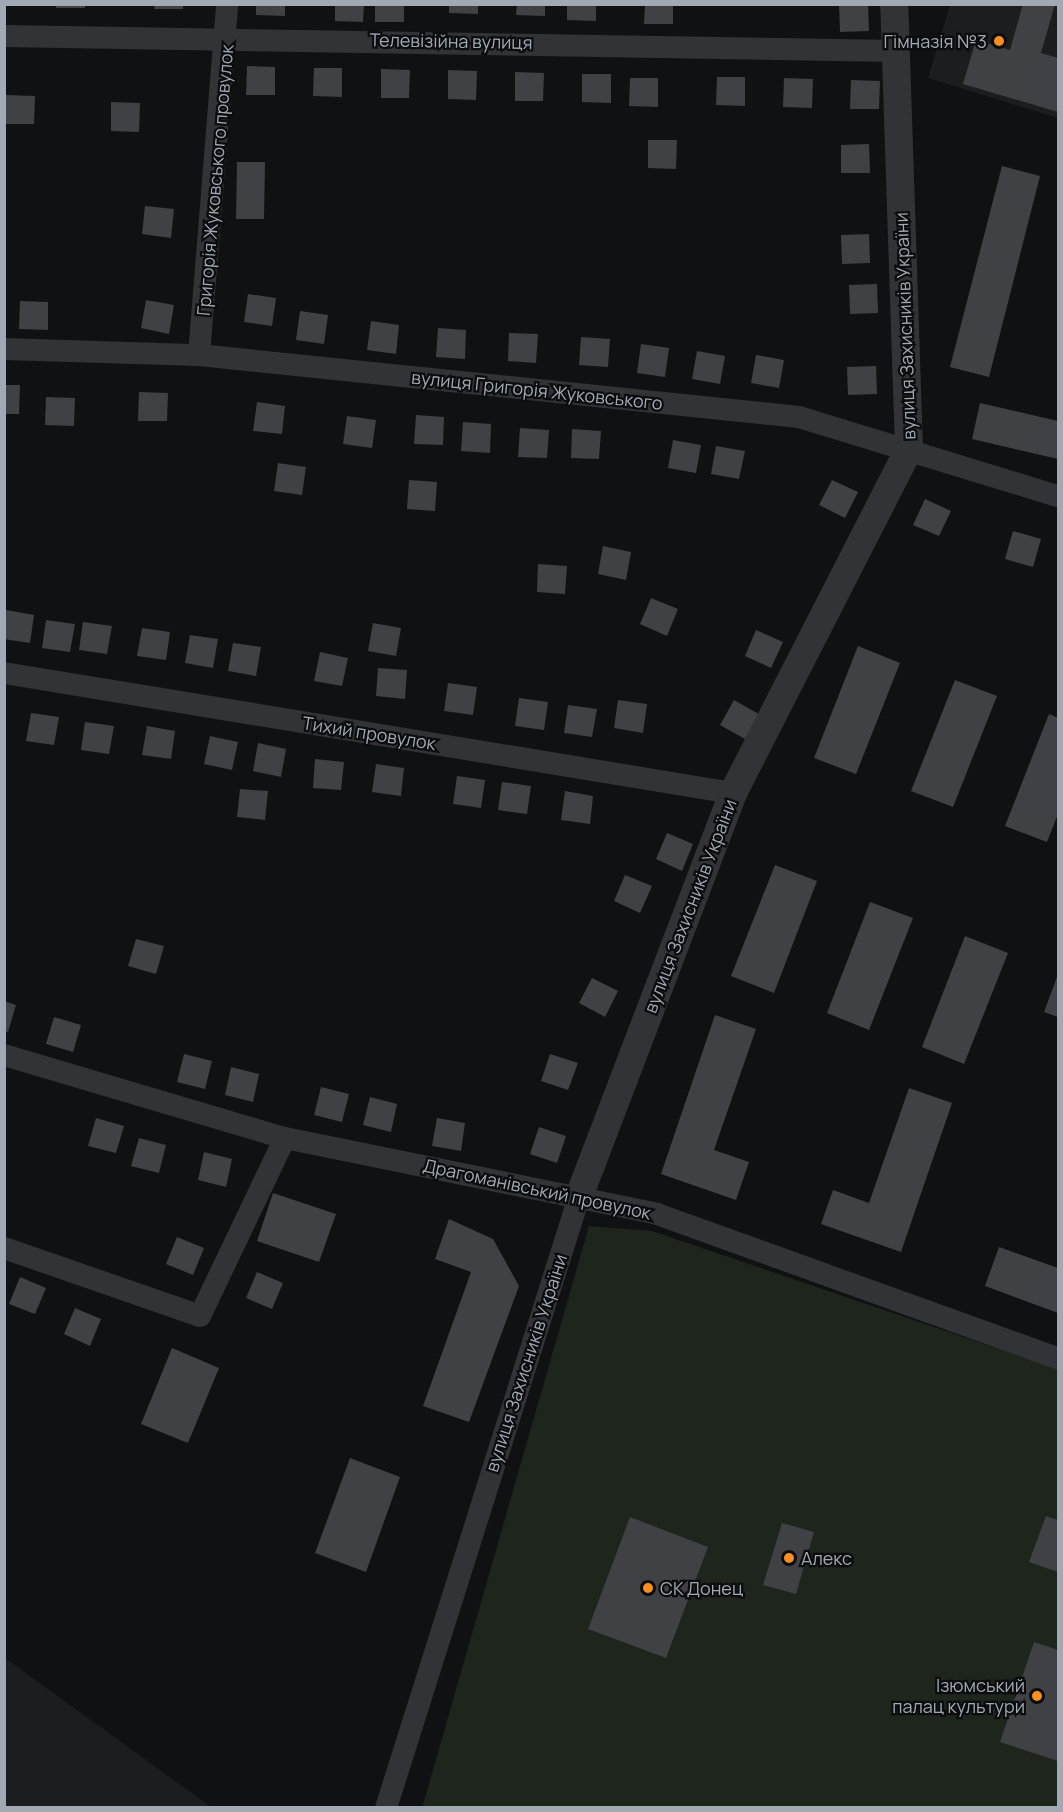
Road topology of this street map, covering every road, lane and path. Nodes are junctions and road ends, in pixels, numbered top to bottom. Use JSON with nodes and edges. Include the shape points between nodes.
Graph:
{"nodes":[{"id":1,"x":227,"y":4,"type":"edge"},
{"id":2,"x":894,"y":4,"type":"edge"},
{"id":3,"x":4,"y":36,"type":"edge"},
{"id":4,"x":228,"y":36,"type":"junction"},
{"id":5,"x":897,"y":51,"type":"junction"},
{"id":6,"x":4,"y":349,"type":"edge"},
{"id":7,"x":199,"y":355,"type":"junction"},
{"id":8,"x":909,"y":449,"type":"junction"},
{"id":9,"x":1059,"y":496,"type":"edge"},
{"id":10,"x":4,"y":672,"type":"edge"},
{"id":11,"x":733,"y":793,"type":"junction"},
{"id":12,"x":4,"y":1055,"type":"edge"},
{"id":13,"x":285,"y":1138,"type":"junction"},
{"id":14,"x":580,"y":1194,"type":"junction"},
{"id":15,"x":4,"y":1248,"type":"edge"},
{"id":16,"x":1059,"y":1358,"type":"edge"},
{"id":17,"x":386,"y":1808,"type":"edge"}],
"edges":[{"from":1,"to":4,"type":"street","name":"Григорія Жуковського провулок"},
{"from":2,"to":5,"type":"street","name":"вулиця Захисників України"},
{"from":3,"to":4,"type":"street","name":"Телевізійна вулиця"},
{"from":4,"to":5,"type":"street","name":"Телевізійна вулиця"},
{"from":4,"to":7,"type":"street","name":"Григорія Жуковського провулок"},
{"from":5,"to":8,"type":"street","name":"вулиця Захисників України"},
{"from":6,"to":7,"type":"street","name":"вулиця Григорія Жуковського"},
{"from":7,"to":8,"type":"street","name":"вулиця Григорія Жуковського","via":[[799,417]]},
{"from":8,"to":9,"type":"street","name":"вулиця Григорія Жуковського"},
{"from":8,"to":11,"type":"street","name":"вулиця Захисників України"},
{"from":10,"to":11,"type":"street","name":"Тихий провулок"},
{"from":11,"to":14,"type":"street","name":"вулиця Захисників України"},
{"from":12,"to":13,"type":"street","name":"Драгоманівський провулок"},
{"from":13,"to":14,"type":"street","name":"Драгоманівський провулок"},
{"from":13,"to":15,"type":"street","via":[[200,1316]]},
{"from":14,"to":16,"type":"street","name":"Драгоманівський провулок","via":[[657,1214]]},
{"from":14,"to":17,"type":"street","name":"вулиця Захисників України"}]}
